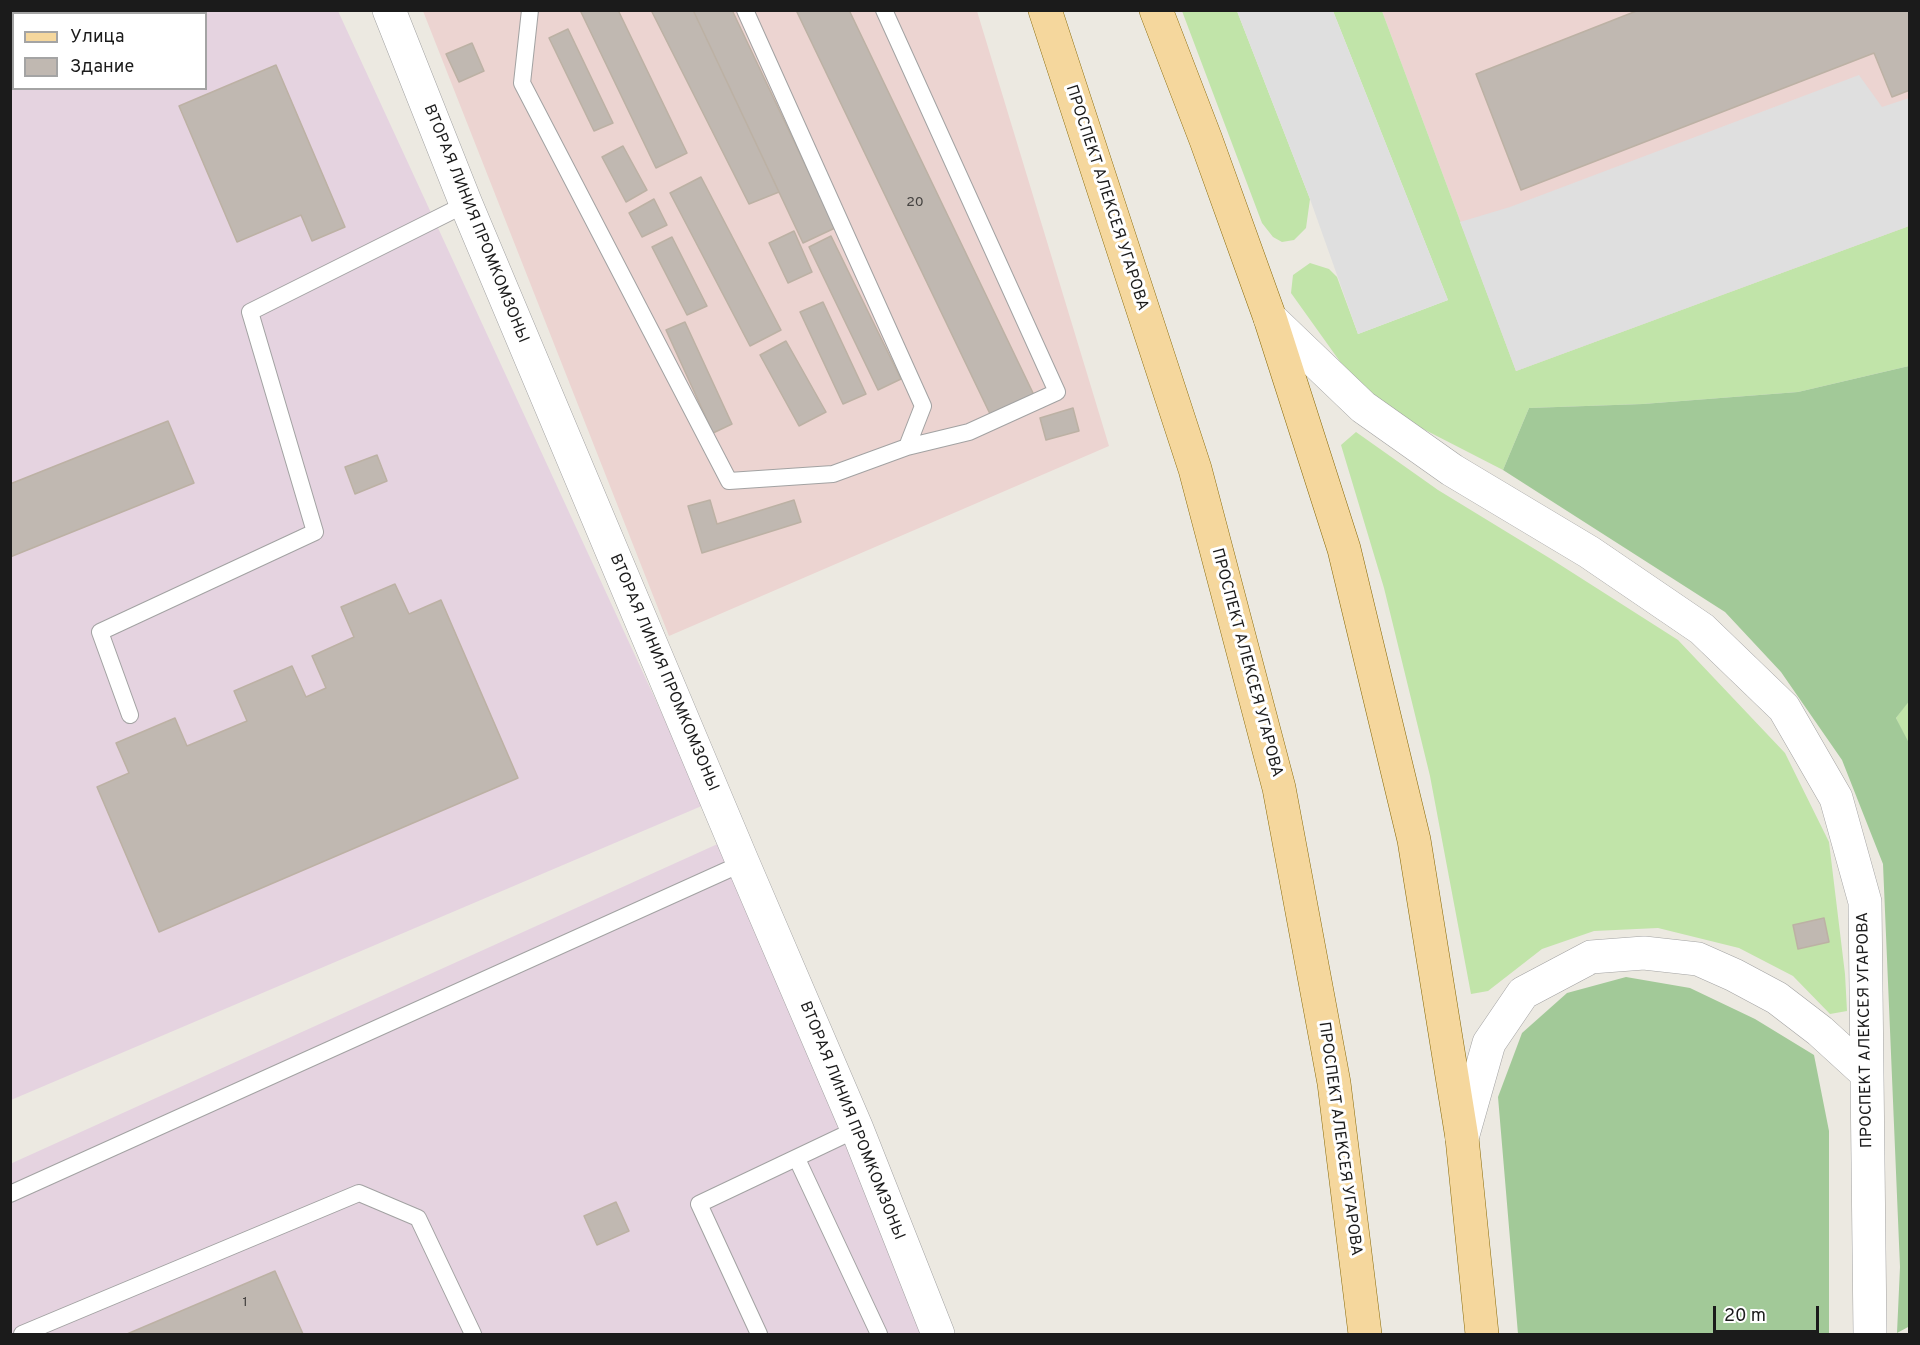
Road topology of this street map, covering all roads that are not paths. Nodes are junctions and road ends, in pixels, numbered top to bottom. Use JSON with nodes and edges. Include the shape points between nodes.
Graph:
{"nodes":[{"id":1,"x":389,"y":10,"type":"edge"},
{"id":2,"x":530,"y":10,"type":"edge"},
{"id":3,"x":745,"y":10,"type":"edge"},
{"id":4,"x":884,"y":10,"type":"edge"},
{"id":5,"x":1046,"y":10,"type":"edge"},
{"id":6,"x":1156,"y":10,"type":"edge"},
{"id":7,"x":466,"y":204,"type":"junction"},
{"id":8,"x":1270,"y":318,"type":"junction"},
{"id":9,"x":907,"y":447,"type":"junction"},
{"id":10,"x":130,"y":715,"type":"dead end"},
{"id":11,"x":742,"y":863,"type":"junction"},
{"id":12,"x":1866,"y":1073,"type":"junction"},
{"id":13,"x":857,"y":1129,"type":"junction"},
{"id":14,"x":1462,"y":1138,"type":"junction"},
{"id":15,"x":797,"y":1159,"type":"junction"},
{"id":16,"x":10,"y":1194,"type":"edge"},
{"id":17,"x":22,"y":1335,"type":"edge"},
{"id":18,"x":473,"y":1335,"type":"edge"},
{"id":19,"x":759,"y":1335,"type":"edge"},
{"id":20,"x":879,"y":1335,"type":"edge"},
{"id":21,"x":938,"y":1335,"type":"edge"},
{"id":22,"x":1365,"y":1335,"type":"edge"},
{"id":23,"x":1482,"y":1335,"type":"edge"},
{"id":24,"x":1870,"y":1335,"type":"edge"}],
"edges":[{"from":1,"to":7,"type":"street","name":"ВТОРАЯ ЛИНИЯ ПРОМКОМЗОНЫ"},
{"from":2,"to":9,"type":"lane","via":[[522,83],[729,481],[833,474]]},
{"from":3,"to":9,"type":"lane","via":[[923,406]]},
{"from":4,"to":9,"type":"lane","via":[[1057,392],[969,432]]},
{"from":5,"to":22,"type":"main road","name":"ПРОСПЕКТ АЛЕКСЕЯ УГАРОВА","via":[[1195,469],[1279,788],[1334,1083]]},
{"from":6,"to":8,"type":"main road","name":"ПРОСПЕКТ АЛЕКСЕЯ УГАРОВА"},
{"from":7,"to":10,"type":"lane","via":[[250,312],[315,532],[100,632]]},
{"from":7,"to":11,"type":"street","name":"ВТОРАЯ ЛИНИЯ ПРОМКОМЗОНЫ"},
{"from":8,"to":12,"type":"street","name":"ПРОСПЕКТ АЛЕКСЕЯ УГАРОВА","via":[[1363,407],[1452,470],[1589,552],[1702,629],[1784,708],[1836,798],[1865,902]]},
{"from":8,"to":14,"type":"main road","name":"ПРОСПЕКТ АЛЕКСЕЯ УГАРОВА","via":[[1344,549],[1414,840]]},
{"from":11,"to":13,"type":"street","name":"ВТОРАЯ ЛИНИЯ ПРОМКОМЗОНЫ"},
{"from":11,"to":16,"type":"lane"},
{"from":12,"to":14,"type":"street","via":[[1777,998],[1698,959],[1644,953],[1591,957],[1523,993],[1489,1043]]},
{"from":12,"to":24,"type":"street","name":"ПРОСПЕКТ АЛЕКСЕЯ УГАРОВА"},
{"from":13,"to":15,"type":"lane"},
{"from":13,"to":21,"type":"street","name":"ВТОРАЯ ЛИНИЯ ПРОМКОМЗОНЫ"},
{"from":14,"to":23,"type":"main road","name":"ПРОСПЕКТ АЛЕКСЕЯ УГАРОВА"},
{"from":15,"to":19,"type":"lane","via":[[699,1204]]},
{"from":15,"to":20,"type":"lane"},
{"from":17,"to":18,"type":"lane","via":[[358,1193],[418,1218]]}]}
